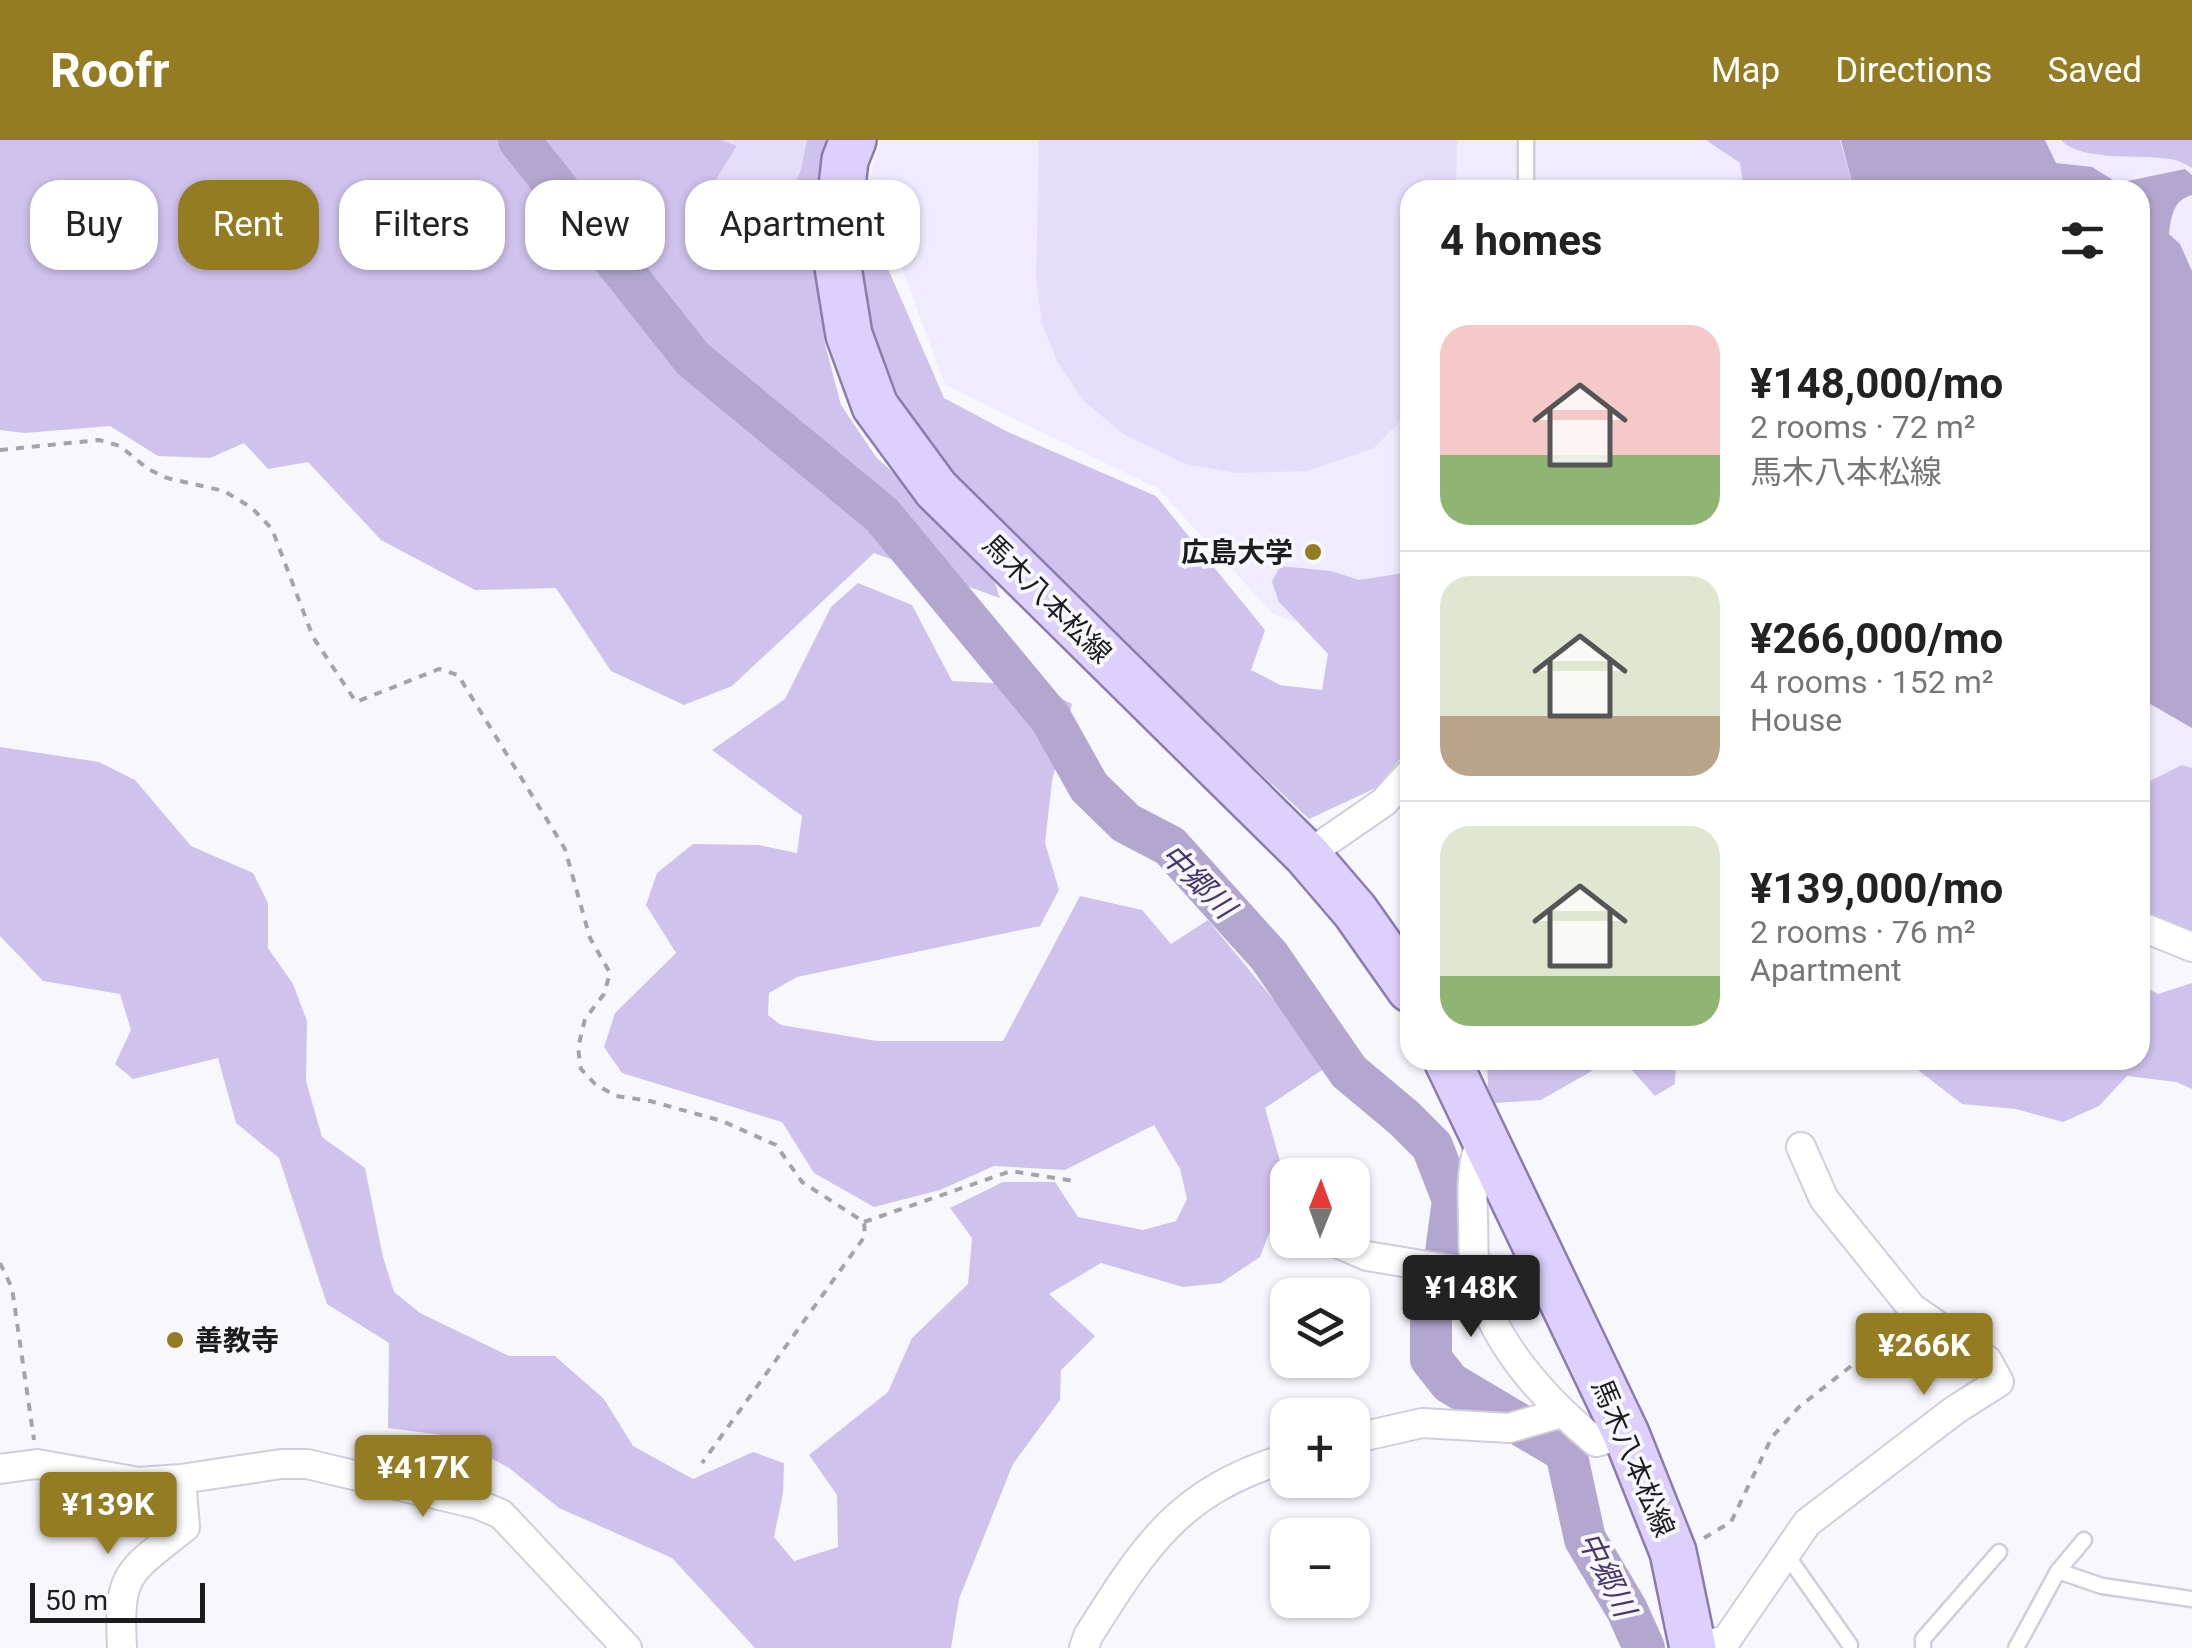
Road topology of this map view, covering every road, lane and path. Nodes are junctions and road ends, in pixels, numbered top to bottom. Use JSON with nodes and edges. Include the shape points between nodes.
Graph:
{"nodes":[{"id":1,"x":853,"y":140,"type":"edge"},
{"id":2,"x":1526,"y":140,"type":"edge"},
{"id":3,"x":1526,"y":180,"type":"edge"},
{"id":4,"x":0,"y":450,"type":"edge"},
{"id":5,"x":1400,"y":784,"type":"edge"},
{"id":6,"x":1307,"y":855,"type":"junction"},
{"id":7,"x":2150,"y":930,"type":"edge"},
{"id":8,"x":2192,"y":947,"type":"edge"},
{"id":9,"x":1400,"y":974,"type":"edge"},
{"id":10,"x":1452,"y":1070,"type":"edge"},
{"id":11,"x":1483,"y":1134,"type":"junction"},
{"id":12,"x":1801,"y":1147,"type":"dead end"},
{"id":13,"x":1074,"y":1182,"type":"dead end"},
{"id":14,"x":864,"y":1222,"type":"junction"},
{"id":15,"x":1370,"y":1257,"type":"edge"},
{"id":16,"x":0,"y":1262,"type":"edge"},
{"id":17,"x":1454,"y":1271,"type":"junction"},
{"id":18,"x":1912,"y":1308,"type":"junction"},
{"id":19,"x":1550,"y":1416,"type":"junction"},
{"id":20,"x":1370,"y":1434,"type":"edge"},
{"id":21,"x":1626,"y":1434,"type":"junction"},
{"id":22,"x":702,"y":1463,"type":"dead end"},
{"id":23,"x":1270,"y":1463,"type":"edge"},
{"id":24,"x":37,"y":1464,"type":"junction"},
{"id":25,"x":0,"y":1468,"type":"edge"},
{"id":26,"x":181,"y":1479,"type":"junction"},
{"id":27,"x":2084,"y":1540,"type":"dead end"},
{"id":28,"x":1672,"y":1552,"type":"junction"},
{"id":29,"x":1999,"y":1552,"type":"dead end"},
{"id":30,"x":1786,"y":1554,"type":"junction"},
{"id":31,"x":2058,"y":1571,"type":"junction"},
{"id":32,"x":2192,"y":1599,"type":"edge"},
{"id":33,"x":1850,"y":1645,"type":"dead end"},
{"id":34,"x":122,"y":1648,"type":"edge"},
{"id":35,"x":627,"y":1648,"type":"edge"},
{"id":36,"x":1084,"y":1648,"type":"edge"},
{"id":37,"x":1696,"y":1648,"type":"edge"},
{"id":38,"x":1923,"y":1648,"type":"edge"},
{"id":39,"x":2016,"y":1648,"type":"edge"}],
"edges":[{"from":1,"to":6,"type":"main road","name":"馬木八本松線","via":[[844,160],[835,249],[849,335],[875,406],[936,490]]},
{"from":2,"to":3,"type":"lane"},
{"from":4,"to":14,"type":"path","via":[[99,440],[120,446],[148,470],[224,490],[252,508],[272,529],[313,638],[356,702],[438,669],[458,674],[565,849],[590,938],[610,973],[585,1019],[581,1069],[616,1096],[722,1121],[776,1145],[802,1182]]},
{"from":5,"to":6,"type":"street"},
{"from":6,"to":9,"type":"main road","name":"馬木八本松線"},
{"from":7,"to":8,"type":"street"},
{"from":10,"to":11,"type":"main road","name":"馬木八本松線"},
{"from":11,"to":17,"type":"street"},
{"from":11,"to":21,"type":"main road","name":"馬木八本松線"},
{"from":12,"to":18,"type":"street","via":[[1824,1199]]},
{"from":13,"to":14,"type":"path","via":[[1011,1172]]},
{"from":14,"to":22,"type":"path","via":[[866,1236]]},
{"from":15,"to":17,"type":"street"},
{"from":16,"to":24,"type":"path","via":[[12,1288]]},
{"from":17,"to":19,"type":"street","via":[[1492,1319]]},
{"from":18,"to":28,"type":"path","via":[[1902,1326],[1799,1407],[1772,1437],[1731,1522]]},
{"from":18,"to":30,"type":"street","via":[[1987,1360],[1998,1382],[1807,1523]]},
{"from":19,"to":20,"type":"street","via":[[1510,1428],[1422,1423]]},
{"from":19,"to":21,"type":"street","via":[[1596,1442]]},
{"from":21,"to":28,"type":"main road","name":"馬木八本松線"},
{"from":23,"to":36,"type":"street","via":[[1210,1490],[1177,1516],[1140,1554]]},
{"from":24,"to":25,"type":"street"},
{"from":24,"to":26,"type":"street","via":[[139,1482]]},
{"from":26,"to":34,"type":"street","via":[[185,1527],[126,1582]]},
{"from":26,"to":35,"type":"street","via":[[307,1464],[476,1504],[502,1514]]},
{"from":27,"to":31,"type":"lane"},
{"from":28,"to":37,"type":"main road","name":"馬木八本松線"},
{"from":29,"to":38,"type":"lane","via":[[1923,1639]]},
{"from":30,"to":33,"type":"lane"},
{"from":30,"to":37,"type":"street","via":[[1727,1639]]},
{"from":31,"to":32,"type":"lane","via":[[2102,1586]]},
{"from":31,"to":39,"type":"lane"}]}
